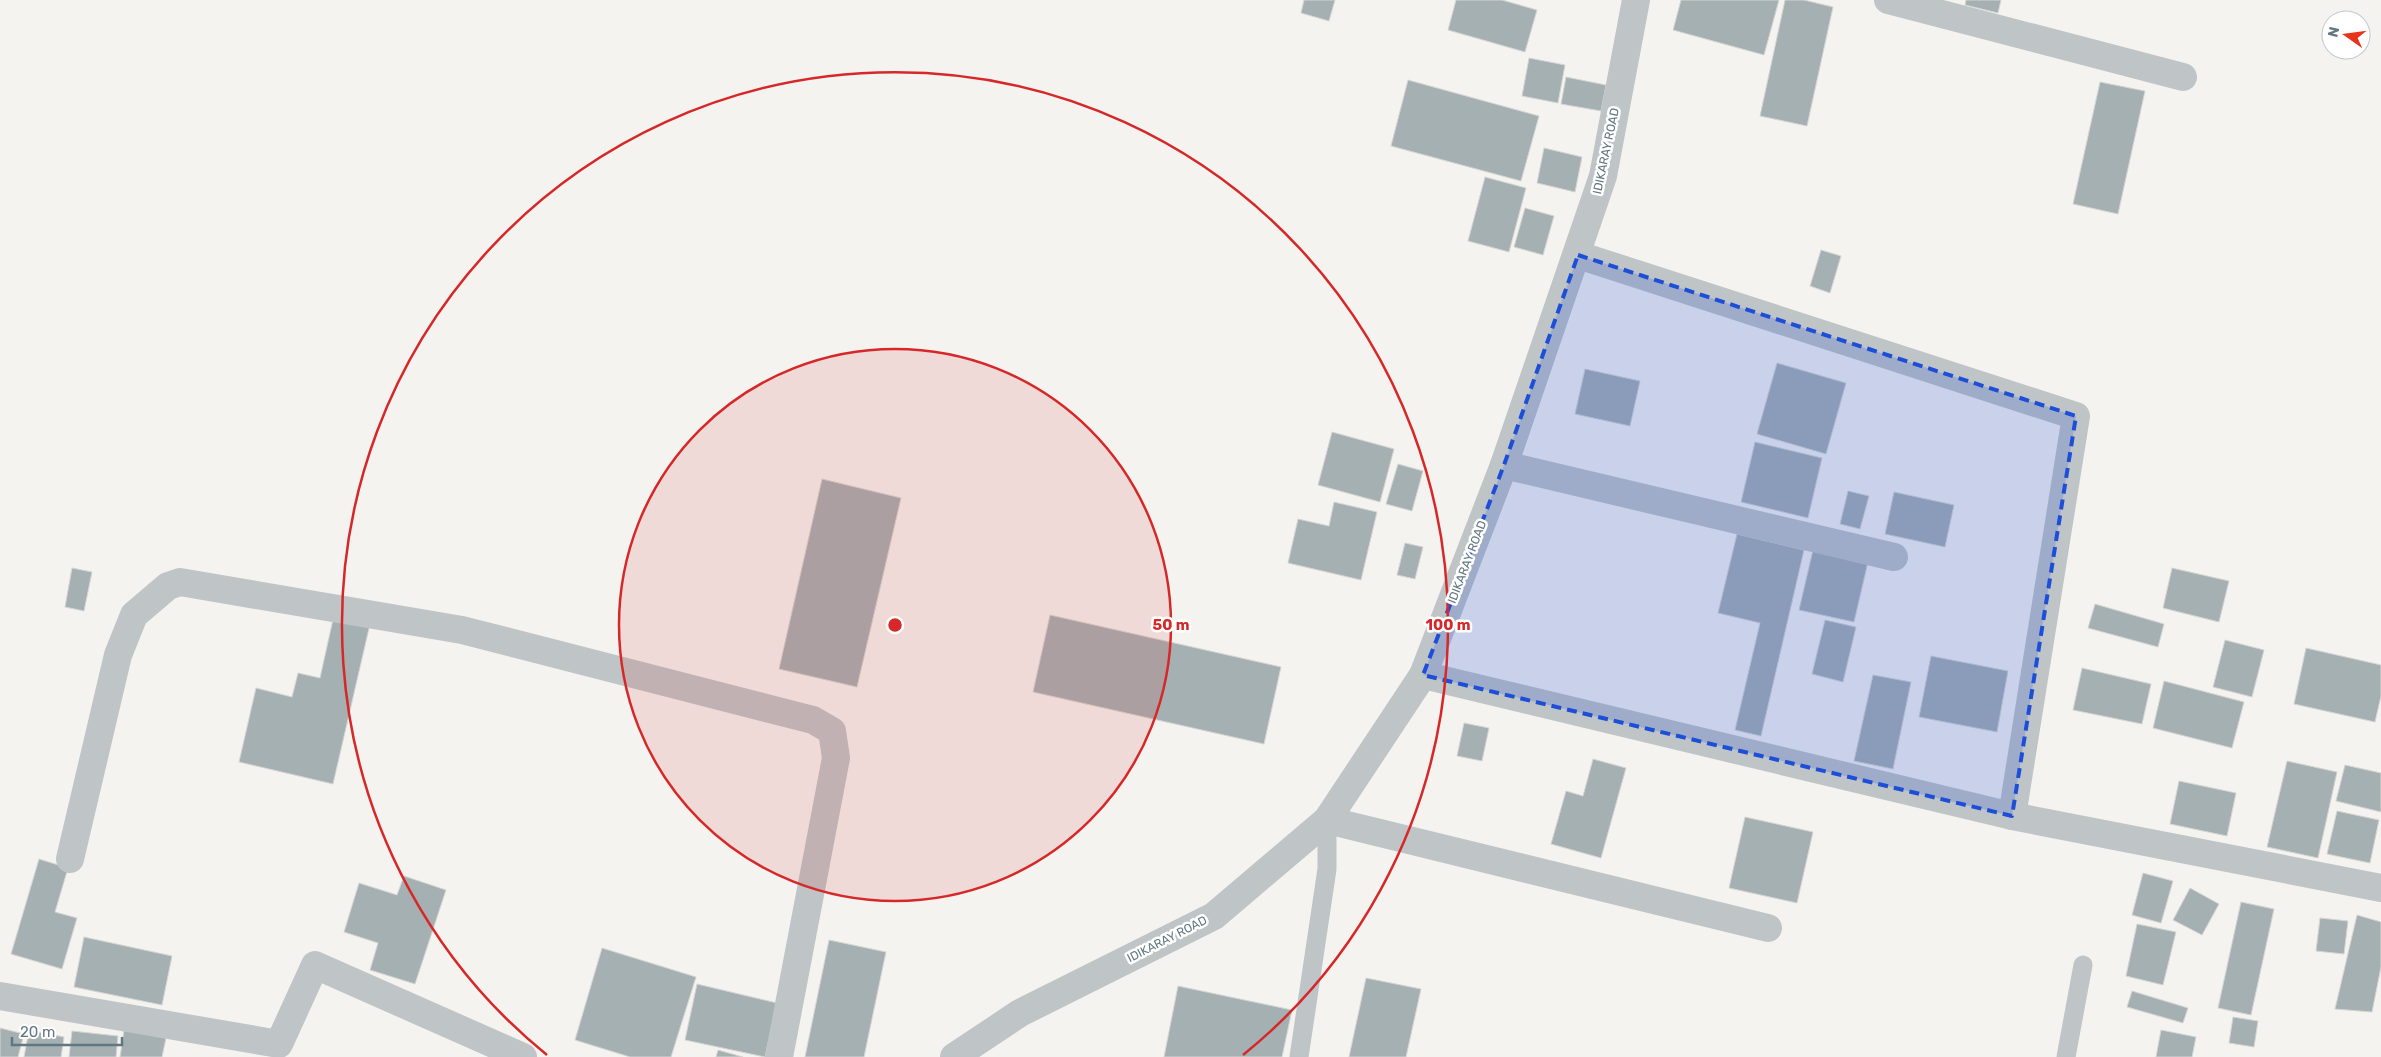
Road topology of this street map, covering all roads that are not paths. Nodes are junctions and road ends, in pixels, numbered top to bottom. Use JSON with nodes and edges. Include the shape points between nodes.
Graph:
{"nodes":[{"id":1,"x":1636,"y":0,"type":"edge"},
{"id":2,"x":1888,"y":0,"type":"edge"},
{"id":3,"x":2183,"y":77,"type":"dead end"},
{"id":4,"x":1578,"y":255,"type":"junction"},
{"id":5,"x":1504,"y":465,"type":"junction"},
{"id":6,"x":1894,"y":558,"type":"dead end"},
{"id":7,"x":1424,"y":675,"type":"junction"},
{"id":8,"x":2012,"y":816,"type":"junction"},
{"id":9,"x":1327,"y":820,"type":"junction"},
{"id":10,"x":70,"y":859,"type":"dead end"},
{"id":11,"x":2381,"y":888,"type":"edge"},
{"id":12,"x":1768,"y":928,"type":"dead end"},
{"id":13,"x":2083,"y":965,"type":"dead end"},
{"id":14,"x":0,"y":996,"type":"edge"},
{"id":15,"x":523,"y":1057,"type":"edge"},
{"id":16,"x":779,"y":1057,"type":"edge"},
{"id":17,"x":954,"y":1057,"type":"edge"},
{"id":18,"x":1299,"y":1057,"type":"edge"},
{"id":19,"x":2066,"y":1057,"type":"edge"}],
"edges":[{"from":1,"to":4,"type":"street","name":"IDIKARAY ROAD","via":[[1603,176]]},
{"from":2,"to":3,"type":"street"},
{"from":4,"to":5,"type":"street","name":"IDIKARAY ROAD"},
{"from":4,"to":8,"type":"street","via":[[2076,416]]},
{"from":5,"to":6,"type":"street"},
{"from":5,"to":7,"type":"street","name":"IDIKARAY ROAD"},
{"from":7,"to":8,"type":"street"},
{"from":7,"to":9,"type":"street","name":"IDIKARAY ROAD"},
{"from":8,"to":11,"type":"street"},
{"from":9,"to":12,"type":"street"},
{"from":9,"to":17,"type":"street","name":"IDIKARAY ROAD","via":[[1214,916],[1020,1013]]},
{"from":9,"to":18,"type":"lane","via":[[1327,869]]},
{"from":10,"to":16,"type":"street","via":[[118,654],[134,615],[168,586],[180,582],[462,630],[813,720],[832,731],[836,758]]},
{"from":13,"to":19,"type":"lane"},
{"from":14,"to":15,"type":"street","via":[[279,1044],[315,965]]}]}
